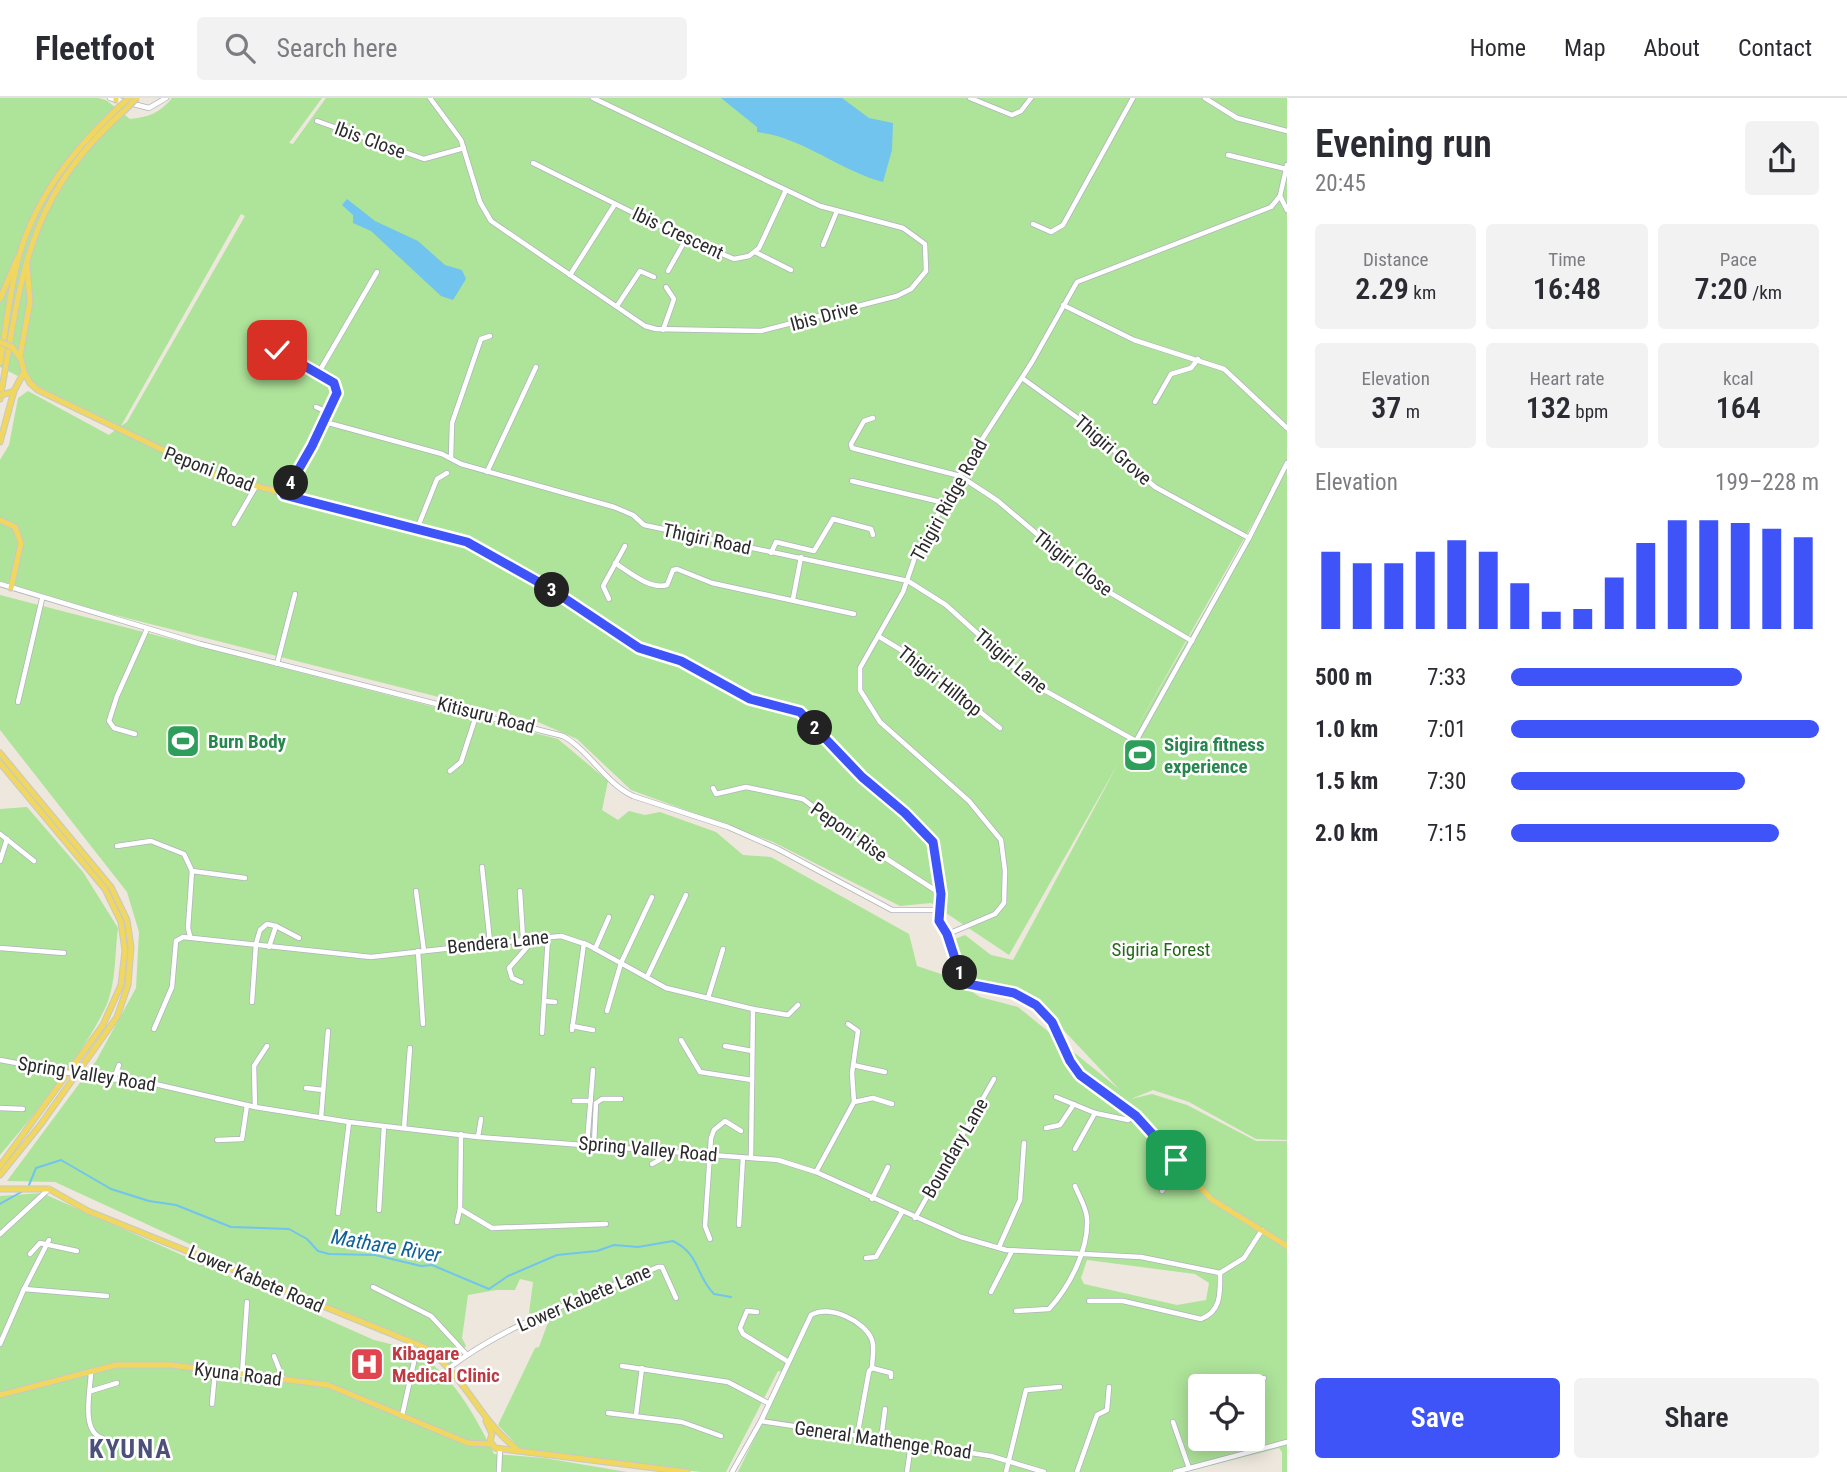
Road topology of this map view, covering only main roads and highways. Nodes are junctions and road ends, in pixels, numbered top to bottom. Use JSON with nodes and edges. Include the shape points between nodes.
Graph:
{"nodes":[{"id":1,"x":129,"y":98,"type":"edge"},
{"id":2,"x":137,"y":98,"type":"edge"},
{"id":3,"x":118,"y":102,"type":"edge"},
{"id":4,"x":19,"y":255,"type":"junction"},
{"id":5,"x":26,"y":261,"type":"junction"},
{"id":6,"x":0,"y":299,"type":"edge"},
{"id":7,"x":0,"y":342,"type":"edge"},
{"id":8,"x":20,"y":356,"type":"junction"},
{"id":9,"x":0,"y":363,"type":"edge"},
{"id":10,"x":24,"y":372,"type":"junction"},
{"id":11,"x":35,"y":388,"type":"junction"},
{"id":12,"x":16,"y":389,"type":"junction"},
{"id":13,"x":1,"y":396,"type":"edge"},
{"id":14,"x":0,"y":443,"type":"edge"},
{"id":15,"x":0,"y":520,"type":"edge"},
{"id":16,"x":11,"y":587,"type":"road end"},
{"id":17,"x":0,"y":753,"type":"edge"},
{"id":18,"x":0,"y":763,"type":"edge"},
{"id":19,"x":0,"y":1166,"type":"edge"},
{"id":20,"x":0,"y":1175,"type":"edge"},
{"id":21,"x":0,"y":1189,"type":"edge"},
{"id":22,"x":1287,"y":1246,"type":"edge"},
{"id":23,"x":0,"y":1395,"type":"edge"},
{"id":24,"x":493,"y":1437,"type":"junction"},
{"id":25,"x":503,"y":1445,"type":"junction"},
{"id":26,"x":687,"y":1472,"type":"edge"}],
"edges":[{"from":1,"to":3,"type":"main road","bridge":true},
{"from":2,"to":3,"type":"main road","bridge":true},
{"from":3,"to":4,"type":"main road","via":[[61,169]]},
{"from":3,"to":5,"type":"main road","via":[[64,175],[36,228]]},
{"from":4,"to":6,"type":"main road"},
{"from":4,"to":9,"type":"main road"},
{"from":5,"to":8,"type":"main road","via":[[30,302]]},
{"from":5,"to":13,"type":"main road"},
{"from":7,"to":8,"type":"main road","bridge":true},
{"from":8,"to":10,"type":"main road"},
{"from":10,"to":11,"type":"main road","name":"Peponi Road"},
{"from":10,"to":12,"type":"main road"},
{"from":11,"to":12,"type":"main road","name":"Peponi Road"},
{"from":11,"to":22,"type":"main road","name":"Peponi Road","via":[[192,466],[255,488],[476,546],[639,648],[681,661],[750,699],[800,712],[862,777],[930,837],[941,894],[940,923],[963,983],[1014,993],[1036,1005],[1052,1022],[1080,1075],[1136,1116],[1211,1199]]},
{"from":12,"to":13,"type":"main road"},
{"from":12,"to":14,"type":"main road"},
{"from":15,"to":16,"type":"main road","via":[[15,527],[22,543]]},
{"from":17,"to":20,"type":"main road","via":[[111,887],[127,920],[131,947],[128,985],[117,1017]]},
{"from":18,"to":19,"type":"main road","via":[[105,889],[121,922],[125,951],[121,985],[103,1025]]},
{"from":21,"to":24,"type":"main road","name":"Lower Kabete Road","via":[[49,1189],[88,1211],[410,1341],[449,1368]]},
{"from":23,"to":24,"type":"main road","name":"Kyuna Road","via":[[135,1363],[328,1385],[468,1443]]},
{"from":24,"to":25,"type":"main road"},
{"from":24,"to":25,"type":"main road","name":"Lower Kabete Road","via":[[503,1434]]},
{"from":25,"to":26,"type":"main road"}]}
